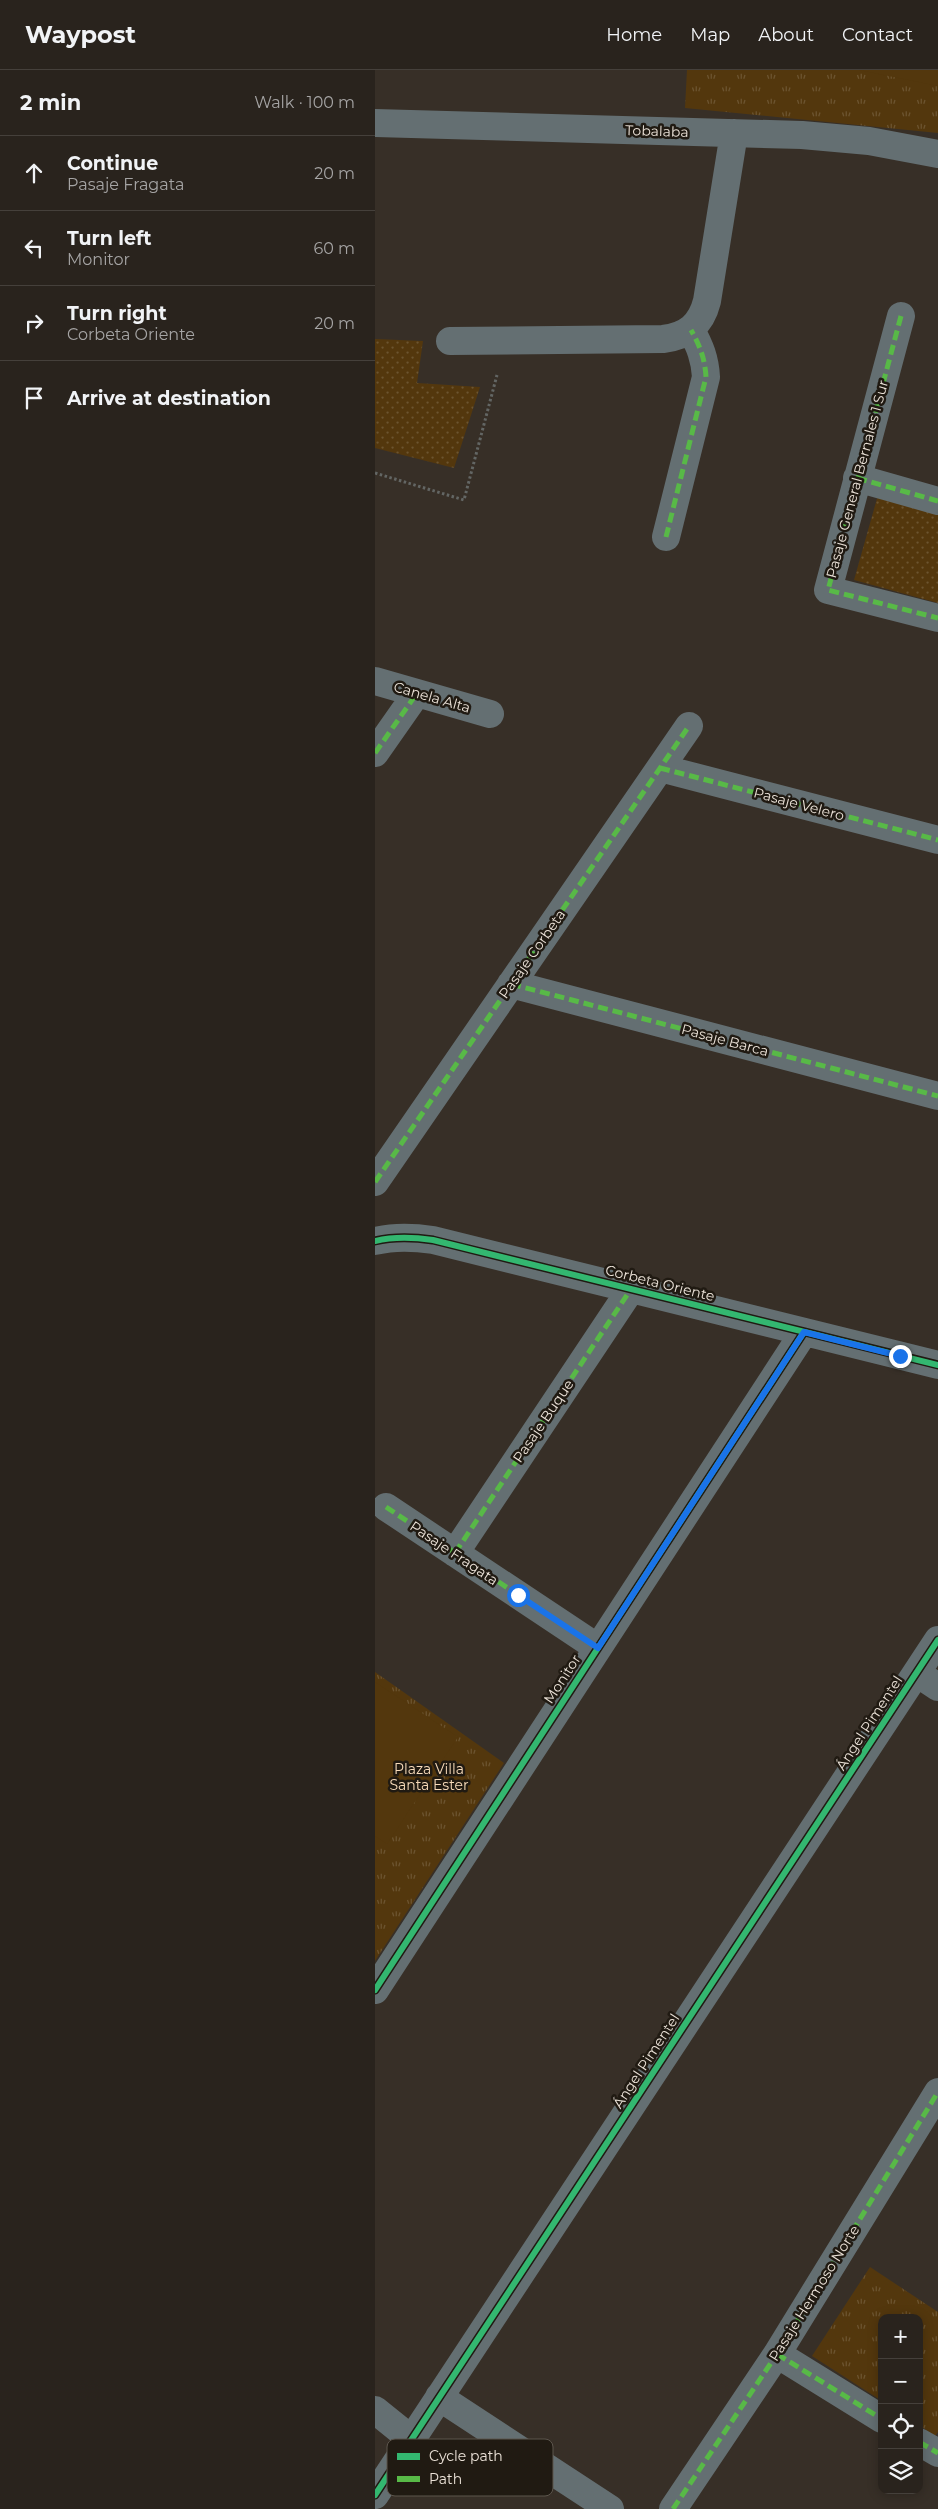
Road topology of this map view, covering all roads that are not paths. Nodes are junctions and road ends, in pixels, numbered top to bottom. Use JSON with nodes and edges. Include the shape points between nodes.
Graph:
{"nodes":[{"id":1,"x":375,"y":123,"type":"edge"},
{"id":2,"x":734,"y":133,"type":"junction"},
{"id":3,"x":938,"y":154,"type":"edge"},
{"id":4,"x":901,"y":316,"type":"dead end"},
{"id":5,"x":691,"y":330,"type":"junction"},
{"id":6,"x":450,"y":341,"type":"dead end"},
{"id":7,"x":857,"y":478,"type":"junction"},
{"id":8,"x":938,"y":501,"type":"edge"},
{"id":9,"x":666,"y":537,"type":"dead end"},
{"id":10,"x":938,"y":618,"type":"edge"},
{"id":11,"x":375,"y":681,"type":"edge"},
{"id":12,"x":417,"y":693,"type":"junction"},
{"id":13,"x":490,"y":714,"type":"dead end"},
{"id":14,"x":689,"y":726,"type":"dead end"},
{"id":15,"x":375,"y":753,"type":"edge"},
{"id":16,"x":660,"y":768,"type":"junction"},
{"id":17,"x":938,"y":840,"type":"edge"},
{"id":18,"x":511,"y":984,"type":"junction"},
{"id":19,"x":938,"y":1096,"type":"edge"},
{"id":20,"x":375,"y":1182,"type":"edge"},
{"id":21,"x":375,"y":1241,"type":"edge"},
{"id":22,"x":631,"y":1289,"type":"junction"},
{"id":23,"x":804,"y":1332,"type":"junction"},
{"id":24,"x":938,"y":1365,"type":"edge"},
{"id":25,"x":386,"y":1507,"type":"dead end"},
{"id":26,"x":455,"y":1553,"type":"junction"},
{"id":27,"x":938,"y":1640,"type":"edge"},
{"id":28,"x":598,"y":1648,"type":"junction"},
{"id":29,"x":927,"y":1680,"type":"edge"},
{"id":30,"x":375,"y":1990,"type":"edge"},
{"id":31,"x":938,"y":2092,"type":"edge"},
{"id":32,"x":777,"y":2354,"type":"junction"},
{"id":33,"x":439,"y":2397,"type":"junction"},
{"id":34,"x":375,"y":2410,"type":"edge"},
{"id":35,"x":878,"y":2416,"type":"edge"},
{"id":36,"x":411,"y":2439,"type":"joint"},
{"id":37,"x":503,"y":2439,"type":"edge"},
{"id":38,"x":923,"y":2444,"type":"edge"},
{"id":39,"x":938,"y":2453,"type":"edge"},
{"id":40,"x":553,"y":2472,"type":"edge"},
{"id":41,"x":387,"y":2476,"type":"edge"},
{"id":42,"x":375,"y":2495,"type":"edge"},
{"id":43,"x":679,"y":2500,"type":"edge"},
{"id":44,"x":609,"y":2509,"type":"edge"}],
"edges":[{"from":1,"to":2,"type":"street","name":"Tobalaba"},
{"from":2,"to":3,"type":"street","name":"Tobalaba","via":[[801,134],[869,141]]},
{"from":2,"to":5,"type":"street","via":[[707,301],[699,322]]},
{"from":4,"to":7,"type":"street","name":"Pasaje General Bernales 1 Sur"},
{"from":5,"to":6,"type":"street","via":[[678,337],[663,339]]},
{"from":5,"to":9,"type":"street","via":[[700,346],[707,378]]},
{"from":7,"to":8,"type":"street"},
{"from":7,"to":10,"type":"street","name":"Pasaje General Bernales 1 Sur","via":[[828,590]]},
{"from":11,"to":12,"type":"street","name":"Canela Alta"},
{"from":12,"to":13,"type":"street","name":"Canela Alta"},
{"from":12,"to":15,"type":"street"},
{"from":14,"to":16,"type":"street","name":"Pasaje Corbeta"},
{"from":16,"to":17,"type":"street","name":"Pasaje Velero"},
{"from":16,"to":18,"type":"street","name":"Pasaje Corbeta"},
{"from":18,"to":19,"type":"street","name":"Pasaje Barca"},
{"from":18,"to":20,"type":"street","name":"Pasaje Corbeta"},
{"from":21,"to":22,"type":"street","name":"Corbeta Oriente","via":[[389,1237],[433,1240]]},
{"from":22,"to":23,"type":"street","name":"Corbeta Oriente"},
{"from":22,"to":26,"type":"street","name":"Pasaje Buque"},
{"from":23,"to":24,"type":"street","name":"Corbeta Oriente"},
{"from":23,"to":28,"type":"street","name":"Monitor"},
{"from":25,"to":26,"type":"street","name":"Pasaje Fragata"},
{"from":26,"to":28,"type":"street","name":"Pasaje Fragata"},
{"from":27,"to":29,"type":"street","name":"Ángel Pimentel"},
{"from":28,"to":30,"type":"street","name":"Monitor"},
{"from":29,"to":33,"type":"street","name":"Ángel Pimentel"},
{"from":31,"to":32,"type":"street","name":"Pasaje Hermoso Norte"},
{"from":32,"to":35,"type":"street"},
{"from":32,"to":43,"type":"street","name":"Pasaje Hermoso Norte"},
{"from":33,"to":36,"type":"street","name":"Ángel Pimentel"},
{"from":33,"to":37,"type":"street"},
{"from":34,"to":36,"type":"street"},
{"from":38,"to":39,"type":"street"},
{"from":40,"to":44,"type":"street"},
{"from":41,"to":42,"type":"street","name":"Ángel Pimentel"}]}
